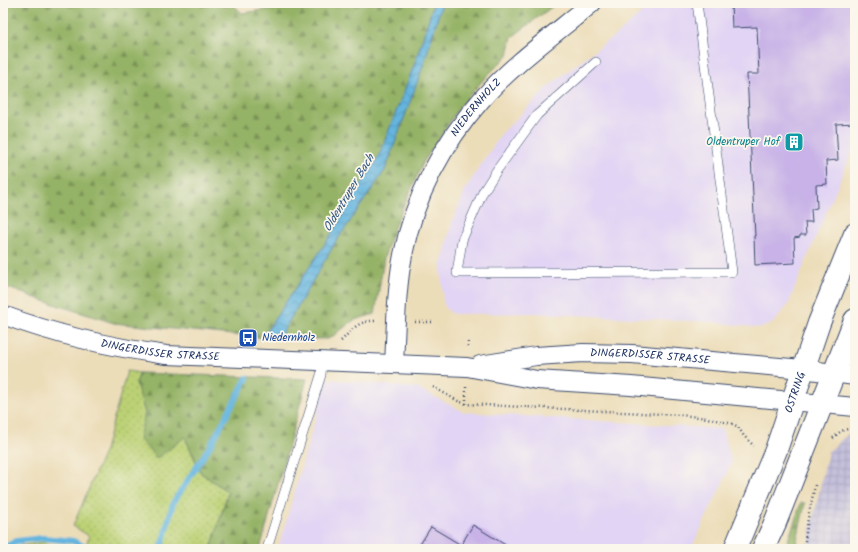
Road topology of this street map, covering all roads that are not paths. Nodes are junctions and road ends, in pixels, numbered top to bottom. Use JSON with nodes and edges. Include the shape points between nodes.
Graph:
{"nodes":[{"id":1,"x":592,"y":3,"type":"edge"},
{"id":2,"x":697,"y":3,"type":"edge"},
{"id":3,"x":596,"y":62,"type":"dead end"},
{"id":4,"x":855,"y":234,"type":"edge"},
{"id":5,"x":3,"y":315,"type":"edge"},
{"id":6,"x":855,"y":320,"type":"edge"},
{"id":7,"x":322,"y":360,"type":"junction"},
{"id":8,"x":394,"y":364,"type":"junction"},
{"id":9,"x":467,"y":367,"type":"junction"},
{"id":10,"x":803,"y":369,"type":"junction"},
{"id":11,"x":833,"y":373,"type":"junction"},
{"id":12,"x":855,"y":376,"type":"edge"},
{"id":13,"x":792,"y":402,"type":"junction"},
{"id":14,"x":822,"y":404,"type":"junction"},
{"id":15,"x":855,"y":407,"type":"edge"},
{"id":16,"x":267,"y":549,"type":"edge"},
{"id":17,"x":735,"y":549,"type":"edge"},
{"id":18,"x":763,"y":549,"type":"edge"}],
"edges":[{"from":1,"to":8,"type":"street","name":"NIEDERNHOLZ","via":[[518,63],[482,99],[436,163],[409,231],[400,273]]},
{"from":2,"to":3,"type":"lane","via":[[732,272],[457,273],[462,240],[483,192],[497,170],[537,115]]},
{"from":4,"to":10,"type":"main road","name":"OSTRING"},
{"from":5,"to":7,"type":"street","name":"DINGERDISSER STRASSE","via":[[89,342],[166,355]]},
{"from":6,"to":11,"type":"main road"},
{"from":7,"to":8,"type":"street","name":"DINGERDISSER STRASSE"},
{"from":7,"to":16,"type":"lane","via":[[321,374]]},
{"from":8,"to":9,"type":"street","name":"DINGERDISSER STRASSE"},
{"from":9,"to":10,"type":"street","name":"DINGERDISSER STRASSE","via":[[536,356],[583,353],[632,354]]},
{"from":9,"to":13,"type":"street","name":"DINGERDISSER STRASSE","via":[[537,380],[631,386]]},
{"from":10,"to":11,"type":"street","name":"DINGERDISSER STRASSE"},
{"from":10,"to":13,"type":"main road","name":"OSTRING"},
{"from":11,"to":12,"type":"street","name":"DINGERDISSER STRASSE"},
{"from":11,"to":14,"type":"main road"},
{"from":13,"to":14,"type":"street","name":"DINGERDISSER STRASSE"},
{"from":13,"to":17,"type":"main road","name":"OSTRING","via":[[776,450]]},
{"from":14,"to":15,"type":"street","name":"DINGERDISSER STRASSE"},
{"from":14,"to":18,"type":"main road"}]}
